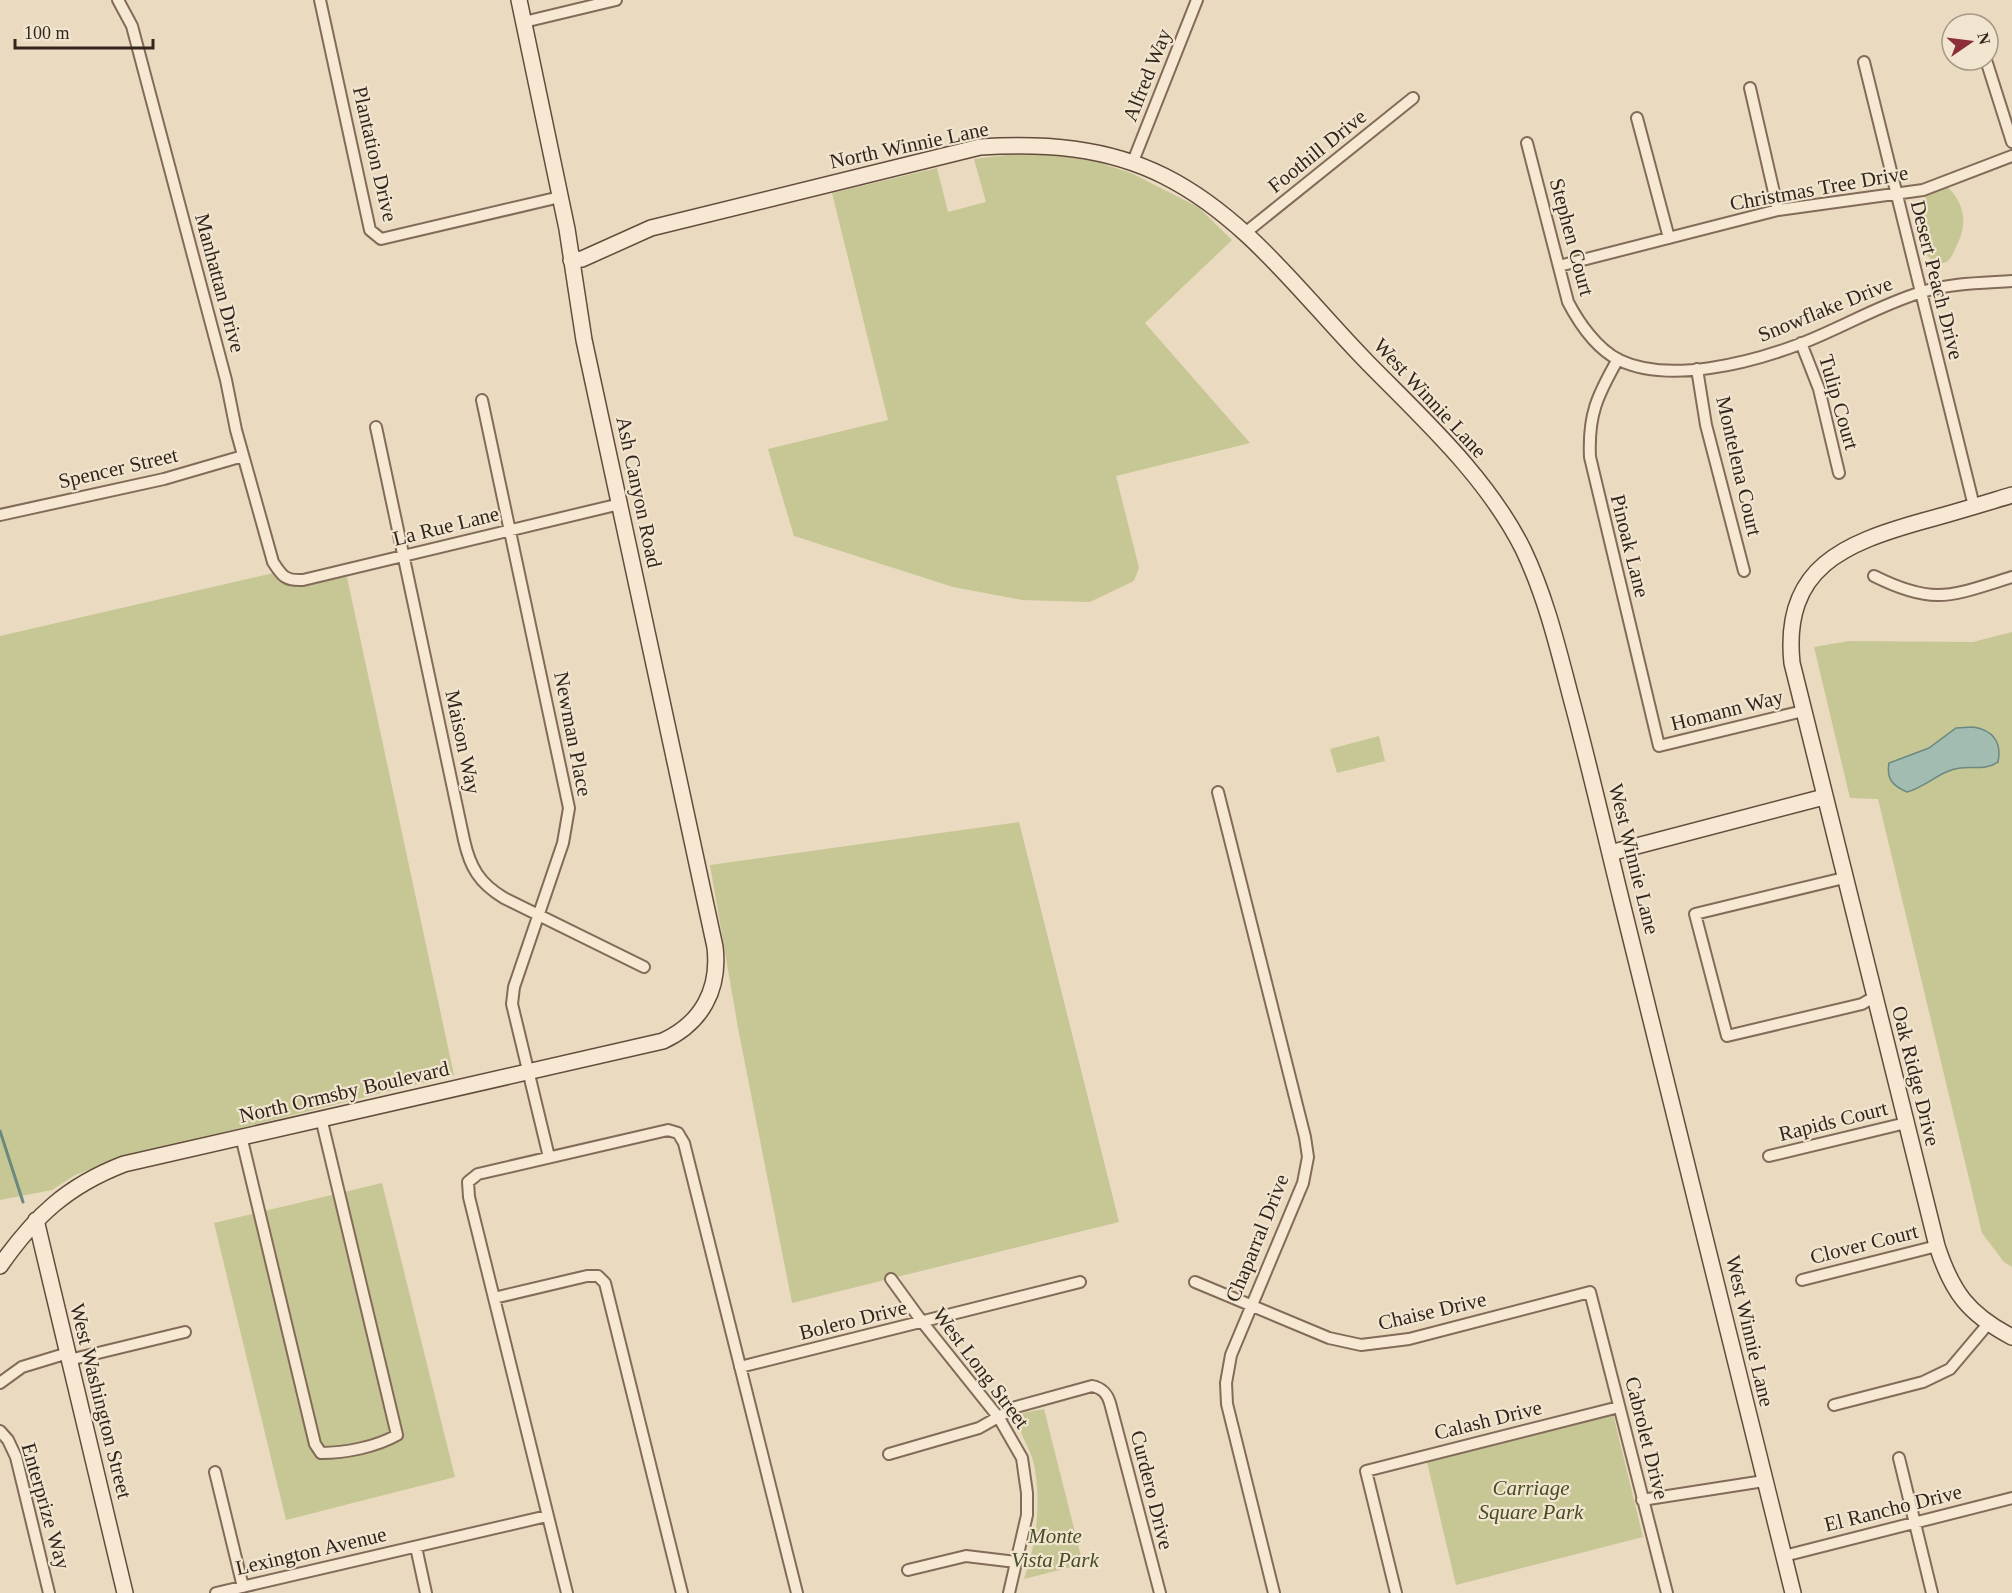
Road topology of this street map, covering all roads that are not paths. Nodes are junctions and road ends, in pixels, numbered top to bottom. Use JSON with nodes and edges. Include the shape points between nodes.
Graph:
{"nodes":[{"id":1,"x":118,"y":0,"type":"edge"},
{"id":2,"x":320,"y":0,"type":"edge"},
{"id":3,"x":519,"y":0,"type":"edge"},
{"id":4,"x":616,"y":0,"type":"edge"},
{"id":5,"x":1197,"y":0,"type":"edge"},
{"id":6,"x":524,"y":22,"type":"junction"},
{"id":7,"x":1864,"y":62,"type":"dead end"},
{"id":8,"x":1990,"y":72,"type":"edge"},
{"id":9,"x":1750,"y":88,"type":"dead end"},
{"id":10,"x":1413,"y":98,"type":"dead end"},
{"id":11,"x":1637,"y":118,"type":"dead end"},
{"id":12,"x":2012,"y":142,"type":"edge"},
{"id":13,"x":1527,"y":143,"type":"dead end"},
{"id":14,"x":2012,"y":156,"type":"edge"},
{"id":15,"x":1132,"y":164,"type":"junction"},
{"id":16,"x":1895,"y":196,"type":"junction"},
{"id":17,"x":560,"y":197,"type":"junction"},
{"id":18,"x":1778,"y":210,"type":"junction"},
{"id":19,"x":1245,"y":233,"type":"junction"},
{"id":20,"x":1669,"y":238,"type":"junction"},
{"id":21,"x":572,"y":260,"type":"junction"},
{"id":22,"x":1559,"y":266,"type":"junction"},
{"id":23,"x":2012,"y":281,"type":"edge"},
{"id":24,"x":1920,"y":292,"type":"junction"},
{"id":25,"x":1801,"y":344,"type":"junction"},
{"id":26,"x":1617,"y":359,"type":"junction"},
{"id":27,"x":1698,"y":369,"type":"junction"},
{"id":28,"x":482,"y":400,"type":"dead end"},
{"id":29,"x":376,"y":427,"type":"dead end"},
{"id":30,"x":243,"y":456,"type":"junction"},
{"id":31,"x":1839,"y":472,"type":"dead end"},
{"id":32,"x":2012,"y":495,"type":"edge"},
{"id":33,"x":620,"y":504,"type":"junction"},
{"id":34,"x":1974,"y":506,"type":"junction"},
{"id":35,"x":0,"y":515,"type":"edge"},
{"id":36,"x":511,"y":531,"type":"junction"},
{"id":37,"x":403,"y":558,"type":"junction"},
{"id":38,"x":1744,"y":571,"type":"dead end"},
{"id":39,"x":1874,"y":576,"type":"dead end"},
{"id":40,"x":283,"y":577,"type":"joint"},
{"id":41,"x":2012,"y":577,"type":"edge"},
{"id":42,"x":1803,"y":711,"type":"junction"},
{"id":43,"x":1659,"y":746,"type":"joint"},
{"id":44,"x":1218,"y":792,"type":"dead end"},
{"id":45,"x":1824,"y":797,"type":"junction"},
{"id":46,"x":1610,"y":853,"type":"junction"},
{"id":47,"x":1844,"y":878,"type":"junction"},
{"id":48,"x":538,"y":915,"type":"junction"},
{"id":49,"x":644,"y":968,"type":"dead end"},
{"id":50,"x":712,"y":992,"type":"joint"},
{"id":51,"x":1874,"y":997,"type":"junction"},
{"id":52,"x":527,"y":1072,"type":"junction"},
{"id":53,"x":321,"y":1118,"type":"junction"},
{"id":54,"x":1906,"y":1123,"type":"junction"},
{"id":55,"x":241,"y":1136,"type":"junction"},
{"id":56,"x":1769,"y":1156,"type":"dead end"},
{"id":57,"x":549,"y":1157,"type":"junction"},
{"id":58,"x":36,"y":1220,"type":"junction"},
{"id":59,"x":1937,"y":1246,"type":"junction"},
{"id":60,"x":0,"y":1266,"type":"edge"},
{"id":61,"x":891,"y":1279,"type":"dead end"},
{"id":62,"x":1802,"y":1280,"type":"dead end"},
{"id":63,"x":1080,"y":1282,"type":"dead end"},
{"id":64,"x":1195,"y":1282,"type":"dead end"},
{"id":65,"x":1590,"y":1293,"type":"joint"},
{"id":66,"x":494,"y":1298,"type":"junction"},
{"id":67,"x":1251,"y":1306,"type":"junction"},
{"id":68,"x":922,"y":1323,"type":"junction"},
{"id":69,"x":1988,"y":1324,"type":"junction"},
{"id":70,"x":185,"y":1332,"type":"dead end"},
{"id":71,"x":2012,"y":1337,"type":"edge"},
{"id":72,"x":68,"y":1357,"type":"junction"},
{"id":73,"x":740,"y":1367,"type":"junction"},
{"id":74,"x":0,"y":1383,"type":"edge"},
{"id":75,"x":1834,"y":1405,"type":"dead end"},
{"id":76,"x":1619,"y":1407,"type":"junction"},
{"id":77,"x":999,"y":1418,"type":"junction"},
{"id":78,"x":0,"y":1431,"type":"edge"},
{"id":79,"x":889,"y":1454,"type":"dead end"},
{"id":80,"x":1899,"y":1458,"type":"dead end"},
{"id":81,"x":215,"y":1472,"type":"dead end"},
{"id":82,"x":1764,"y":1481,"type":"junction"},
{"id":83,"x":2012,"y":1498,"type":"edge"},
{"id":84,"x":1642,"y":1500,"type":"junction"},
{"id":85,"x":548,"y":1516,"type":"junction"},
{"id":86,"x":1915,"y":1523,"type":"junction"},
{"id":87,"x":416,"y":1547,"type":"junction"},
{"id":88,"x":1784,"y":1556,"type":"junction"},
{"id":89,"x":1016,"y":1562,"type":"junction"},
{"id":90,"x":908,"y":1570,"type":"dead end"},
{"id":91,"x":243,"y":1587,"type":"junction"},
{"id":92,"x":49,"y":1593,"type":"edge"},
{"id":93,"x":125,"y":1593,"type":"edge"},
{"id":94,"x":216,"y":1593,"type":"edge"},
{"id":95,"x":426,"y":1593,"type":"edge"},
{"id":96,"x":567,"y":1593,"type":"edge"},
{"id":97,"x":682,"y":1593,"type":"edge"},
{"id":98,"x":796,"y":1593,"type":"edge"},
{"id":99,"x":1009,"y":1593,"type":"edge"},
{"id":100,"x":1160,"y":1593,"type":"edge"},
{"id":101,"x":1274,"y":1593,"type":"edge"},
{"id":102,"x":1396,"y":1593,"type":"edge"},
{"id":103,"x":1667,"y":1593,"type":"edge"},
{"id":104,"x":1793,"y":1593,"type":"edge"},
{"id":105,"x":1932,"y":1593,"type":"edge"}],
"edges":[{"from":1,"to":30,"type":"street","name":"Manhattan Drive","via":[[132,26],[143,66]]},
{"from":2,"to":17,"type":"street","name":"Plantation Drive","via":[[370,230],[376,237],[428,229]]},
{"from":3,"to":6,"type":"street","name":"Ash Canyon Road"},
{"from":4,"to":6,"type":"street"},
{"from":5,"to":15,"type":"street","name":"Alfred Way"},
{"from":6,"to":17,"type":"street","name":"Ash Canyon Road"},
{"from":7,"to":16,"type":"street","name":"Desert Peach Drive"},
{"from":8,"to":12,"type":"street"},
{"from":9,"to":18,"type":"street"},
{"from":10,"to":19,"type":"street","name":"Foothill Drive"},
{"from":11,"to":20,"type":"street"},
{"from":13,"to":22,"type":"street","name":"Stephen Court"},
{"from":14,"to":16,"type":"street","name":"Christmas Tree Drive","via":[[1923,190]]},
{"from":15,"to":19,"type":"street","name":"North Winnie Lane","via":[[1184,186]]},
{"from":15,"to":21,"type":"street","name":"North Winnie Lane","via":[[1061,146],[980,147],[651,228]]},
{"from":16,"to":18,"type":"street","name":"Christmas Tree Drive"},
{"from":16,"to":24,"type":"street","name":"Desert Peach Drive"},
{"from":17,"to":21,"type":"street","name":"Ash Canyon Road"},
{"from":18,"to":20,"type":"street","name":"Christmas Tree Drive"},
{"from":19,"to":46,"type":"street","name":"West Winnie Lane","via":[[1468,468],[1520,543],[1545,600]]},
{"from":20,"to":22,"type":"street","name":"Christmas Tree Drive"},
{"from":21,"to":33,"type":"street","name":"Ash Canyon Road","via":[[584,340]]},
{"from":22,"to":26,"type":"street","name":"Stephen Court","via":[[1568,302],[1579,322]]},
{"from":23,"to":24,"type":"street","name":"Snowflake Drive"},
{"from":24,"to":25,"type":"street","name":"Snowflake Drive"},
{"from":24,"to":34,"type":"street","name":"Desert Peach Drive"},
{"from":25,"to":27,"type":"street","name":"Snowflake Drive"},
{"from":25,"to":31,"type":"street","name":"Tulip Court","via":[[1818,389]]},
{"from":26,"to":27,"type":"street","name":"Snowflake Drive","via":[[1659,371]]},
{"from":26,"to":43,"type":"street","name":"Pinoak Lane","via":[[1591,416],[1590,457]]},
{"from":27,"to":38,"type":"street","name":"Montelena Court","via":[[1706,425]]},
{"from":28,"to":36,"type":"street","name":"Newman Place"},
{"from":29,"to":37,"type":"street","name":"Maison Way"},
{"from":30,"to":35,"type":"street","name":"Spencer Street","via":[[164,479]]},
{"from":30,"to":40,"type":"street","name":"Manhattan Drive","via":[[273,562]]},
{"from":32,"to":34,"type":"street"},
{"from":33,"to":36,"type":"street","name":"La Rue Lane"},
{"from":33,"to":50,"type":"street","name":"Ash Canyon Road","via":[[715,947],[717,965]]},
{"from":34,"to":42,"type":"street","via":[[1870,536],[1840,551],[1809,579],[1794,613],[1790,645]]},
{"from":36,"to":37,"type":"street","name":"La Rue Lane"},
{"from":36,"to":48,"type":"street","name":"Newman Place","via":[[569,808],[563,843]]},
{"from":37,"to":40,"type":"street","name":"La Rue Lane","via":[[303,580]]},
{"from":37,"to":48,"type":"street","name":"Maison Way","via":[[469,860],[490,890]]},
{"from":39,"to":41,"type":"street","via":[[1905,591],[1937,597]]},
{"from":42,"to":43,"type":"street","name":"Homann Way"},
{"from":42,"to":45,"type":"street"},
{"from":44,"to":67,"type":"street","name":"Chaparral Drive","via":[[1308,1157],[1303,1183]]},
{"from":45,"to":46,"type":"street"},
{"from":45,"to":47,"type":"street","name":"Oak Ridge Drive"},
{"from":46,"to":82,"type":"street","name":"West Winnie Lane"},
{"from":47,"to":51,"type":"street","name":"Oak Ridge Drive"},
{"from":47,"to":51,"type":"street","via":[[1695,914],[1727,1036],[1863,1004]]},
{"from":48,"to":49,"type":"street","name":"Maison Way"},
{"from":48,"to":52,"type":"street","name":"Newman Place","via":[[512,1004]]},
{"from":50,"to":52,"type":"street","name":"North Ormsby Boulevard","via":[[693,1021],[672,1037]]},
{"from":51,"to":54,"type":"street","name":"Oak Ridge Drive"},
{"from":52,"to":53,"type":"street","name":"North Ormsby Boulevard"},
{"from":52,"to":57,"type":"street","name":"Newman Place"},
{"from":53,"to":55,"type":"street","name":"North Ormsby Boulevard"},
{"from":53,"to":55,"type":"street","via":[[397,1435],[387,1441],[332,1453],[321,1453],[315,1444]]},
{"from":54,"to":56,"type":"street","name":"Rapids Court"},
{"from":54,"to":59,"type":"street","name":"Oak Ridge Drive"},
{"from":55,"to":58,"type":"street","name":"North Ormsby Boulevard","via":[[98,1174],[54,1202]]},
{"from":57,"to":66,"type":"street","via":[[478,1174],[468,1182]]},
{"from":57,"to":73,"type":"street","via":[[663,1130],[678,1133],[684,1143]]},
{"from":58,"to":60,"type":"street","name":"North Ormsby Boulevard"},
{"from":58,"to":72,"type":"street","name":"West Washington Street"},
{"from":59,"to":62,"type":"street","name":"Clover Court"},
{"from":59,"to":69,"type":"street","name":"Oak Ridge Drive","via":[[1955,1289],[1973,1313]]},
{"from":61,"to":68,"type":"street","name":"West Long Street"},
{"from":63,"to":68,"type":"street","name":"Bolero Drive"},
{"from":64,"to":67,"type":"street","name":"Chaise Drive"},
{"from":65,"to":67,"type":"street","name":"Chaise Drive","via":[[1408,1339],[1360,1345],[1329,1338]]},
{"from":65,"to":76,"type":"street","name":"Cabrolet Drive"},
{"from":66,"to":85,"type":"street"},
{"from":66,"to":97,"type":"street","via":[[587,1276],[598,1276],[605,1283]]},
{"from":67,"to":101,"type":"street","name":"Chaparral Drive","via":[[1230,1355],[1227,1404]]},
{"from":68,"to":73,"type":"street","name":"Bolero Drive"},
{"from":68,"to":77,"type":"street","name":"West Long Street"},
{"from":69,"to":71,"type":"street","name":"Oak Ridge Drive"},
{"from":69,"to":75,"type":"street","via":[[1950,1369],[1923,1382]]},
{"from":70,"to":72,"type":"street"},
{"from":72,"to":74,"type":"street","via":[[22,1367]]},
{"from":72,"to":93,"type":"street","name":"West Washington Street"},
{"from":73,"to":98,"type":"street"},
{"from":76,"to":84,"type":"street","name":"Cabrolet Drive"},
{"from":76,"to":102,"type":"street","name":"Calash Drive","via":[[1366,1471]]},
{"from":77,"to":79,"type":"street","via":[[979,1428]]},
{"from":77,"to":89,"type":"street","name":"West Long Street","via":[[1022,1458],[1027,1493],[1027,1515]]},
{"from":77,"to":100,"type":"street","name":"Curdero Drive","via":[[1016,1407],[1092,1386],[1108,1395]]},
{"from":78,"to":92,"type":"street","name":"Enterprize Way","via":[[16,1457]]},
{"from":80,"to":86,"type":"street"},
{"from":81,"to":91,"type":"street"},
{"from":82,"to":84,"type":"street"},
{"from":82,"to":88,"type":"street","name":"West Winnie Lane"},
{"from":83,"to":86,"type":"street","name":"El Rancho Drive"},
{"from":84,"to":103,"type":"street","name":"Cabrolet Drive"},
{"from":85,"to":87,"type":"street","name":"Lexington Avenue"},
{"from":85,"to":96,"type":"street"},
{"from":86,"to":88,"type":"street","name":"El Rancho Drive"},
{"from":86,"to":105,"type":"street"},
{"from":87,"to":91,"type":"street","name":"Lexington Avenue"},
{"from":87,"to":95,"type":"street"},
{"from":88,"to":104,"type":"street","name":"West Winnie Lane"},
{"from":89,"to":90,"type":"street","via":[[966,1556]]},
{"from":89,"to":99,"type":"street","name":"West Long Street"},
{"from":91,"to":94,"type":"street","name":"Lexington Avenue"}]}
